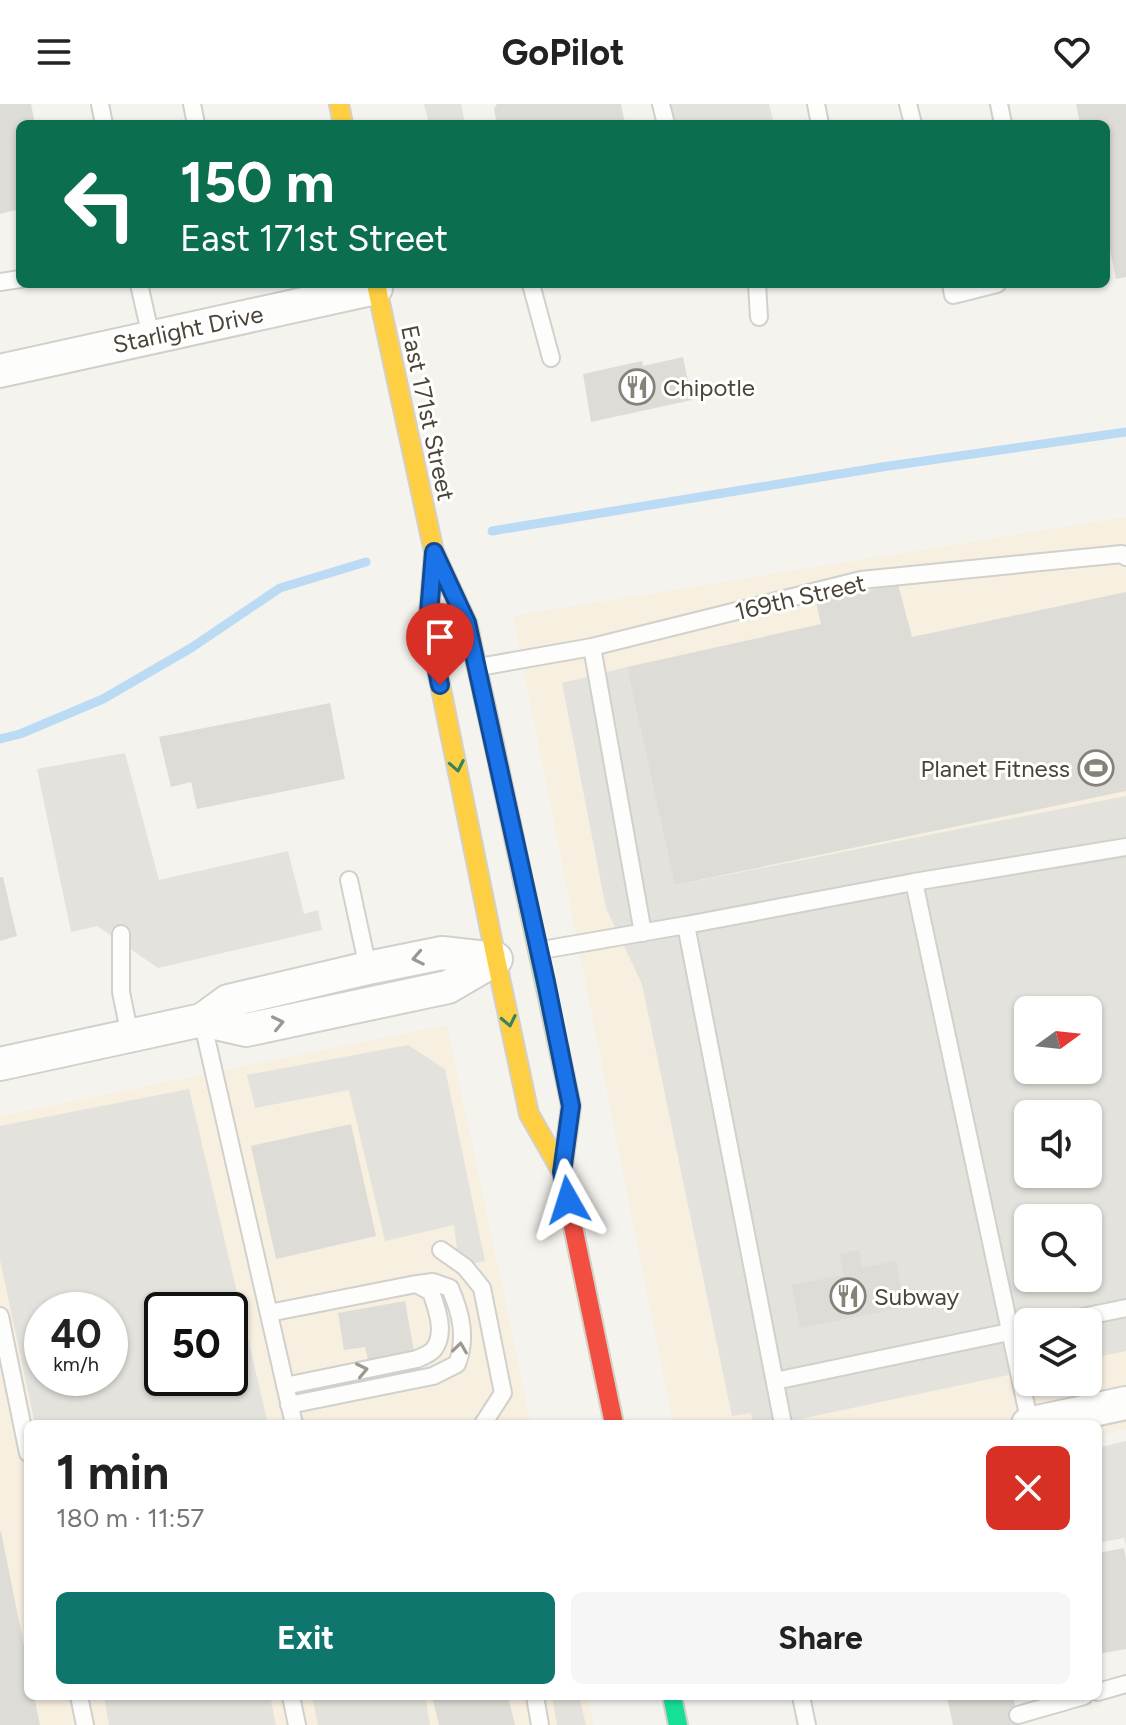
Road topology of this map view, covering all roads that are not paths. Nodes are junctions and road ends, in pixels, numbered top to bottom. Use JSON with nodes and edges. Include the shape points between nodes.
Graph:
{"nodes":[{"id":1,"x":140,"y":288,"type":"edge"},
{"id":2,"x":369,"y":288,"type":"edge"},
{"id":3,"x":383,"y":288,"type":"edge"},
{"id":4,"x":532,"y":288,"type":"edge"},
{"id":5,"x":757,"y":288,"type":"edge"},
{"id":6,"x":952,"y":288,"type":"edge"},
{"id":7,"x":981,"y":288,"type":"edge"},
{"id":8,"x":759,"y":317,"type":"dead end"},
{"id":9,"x":151,"y":337,"type":"junction"},
{"id":10,"x":551,"y":358,"type":"dead end"},
{"id":11,"x":0,"y":371,"type":"edge"},
{"id":12,"x":434,"y":552,"type":"junction"},
{"id":13,"x":1126,"y":557,"type":"edge"},
{"id":14,"x":592,"y":647,"type":"junction"},
{"id":15,"x":478,"y":667,"type":"junction"},
{"id":16,"x":440,"y":685,"type":"junction"},
{"id":17,"x":1126,"y":847,"type":"edge"},
{"id":18,"x":349,"y":880,"type":"dead end"},
{"id":19,"x":914,"y":882,"type":"junction"},
{"id":20,"x":503,"y":908,"type":"dead end"},
{"id":21,"x":686,"y":925,"type":"junction"},
{"id":22,"x":512,"y":929,"type":"dead end"},
{"id":23,"x":643,"y":933,"type":"junction"},
{"id":24,"x":121,"y":934,"type":"dead end"},
{"id":25,"x":539,"y":951,"type":"junction"},
{"id":26,"x":496,"y":959,"type":"junction"},
{"id":27,"x":368,"y":968,"type":"junction"},
{"id":28,"x":520,"y":983,"type":"dead end"},
{"id":29,"x":202,"y":1020,"type":"junction"},
{"id":30,"x":130,"y":1036,"type":"junction"},
{"id":31,"x":0,"y":1064,"type":"edge"},
{"id":32,"x":551,"y":1112,"type":"dead end"},
{"id":33,"x":562,"y":1172,"type":"junction"},
{"id":34,"x":441,"y":1250,"type":"dead end"},
{"id":35,"x":416,"y":1284,"type":"junction"},
{"id":36,"x":1126,"y":1308,"type":"edge"},
{"id":37,"x":269,"y":1313,"type":"junction"},
{"id":38,"x":1102,"y":1313,"type":"edge"},
{"id":39,"x":0,"y":1316,"type":"edge"},
{"id":40,"x":1014,"y":1331,"type":"edge"},
{"id":41,"x":1011,"y":1332,"type":"junction"},
{"id":42,"x":775,"y":1381,"type":"junction"},
{"id":43,"x":285,"y":1386,"type":"junction"},
{"id":44,"x":1126,"y":1403,"type":"edge"},
{"id":45,"x":289,"y":1405,"type":"junction"},
{"id":46,"x":293,"y":1420,"type":"edge"},
{"id":47,"x":486,"y":1420,"type":"edge"},
{"id":48,"x":613,"y":1420,"type":"edge"},
{"id":49,"x":782,"y":1420,"type":"edge"},
{"id":50,"x":1028,"y":1420,"type":"edge"},
{"id":51,"x":1047,"y":1420,"type":"edge"},
{"id":52,"x":24,"y":1433,"type":"edge"},
{"id":53,"x":1126,"y":1684,"type":"edge"},
{"id":54,"x":1102,"y":1691,"type":"edge"},
{"id":55,"x":80,"y":1700,"type":"edge"},
{"id":56,"x":292,"y":1700,"type":"edge"},
{"id":57,"x":536,"y":1700,"type":"edge"},
{"id":58,"x":673,"y":1700,"type":"edge"},
{"id":59,"x":802,"y":1700,"type":"edge"},
{"id":60,"x":1070,"y":1700,"type":"edge"},
{"id":61,"x":1018,"y":1715,"type":"dead end"},
{"id":62,"x":85,"y":1725,"type":"edge"},
{"id":63,"x":297,"y":1725,"type":"edge"},
{"id":64,"x":540,"y":1725,"type":"edge"},
{"id":65,"x":678,"y":1725,"type":"edge"},
{"id":66,"x":807,"y":1725,"type":"edge"}],
"edges":[{"from":1,"to":9,"type":"lane"},
{"from":2,"to":9,"type":"street","name":"Starlight Drive"},
{"from":3,"to":12,"type":"main road","name":"East 171st Street"},
{"from":4,"to":10,"type":"lane"},
{"from":5,"to":8,"type":"lane"},
{"from":6,"to":7,"type":"lane","via":[[953,295]]},
{"from":9,"to":11,"type":"street","name":"Starlight Drive"},
{"from":12,"to":15,"type":"main road","name":"East 171st Street","via":[[467,623]]},
{"from":12,"to":16,"type":"main road","name":"East 171st Street","via":[[428,625]]},
{"from":13,"to":14,"type":"lane","name":"169th Street","via":[[861,580]]},
{"from":14,"to":15,"type":"lane","name":"169th Street"},
{"from":14,"to":23,"type":"lane"},
{"from":15,"to":25,"type":"main road","name":"East 171st Street"},
{"from":16,"to":20,"type":"main road","via":[[468,742]]},
{"from":16,"to":26,"type":"main road","name":"East 171st Street","one_way":true},
{"from":17,"to":19,"type":"lane"},
{"from":18,"to":27,"type":"lane"},
{"from":19,"to":21,"type":"lane"},
{"from":19,"to":41,"type":"lane"},
{"from":21,"to":23,"type":"lane"},
{"from":21,"to":42,"type":"lane"},
{"from":22,"to":25,"type":"main road"},
{"from":23,"to":25,"type":"lane"},
{"from":24,"to":30,"type":"lane","via":[[121,992]]},
{"from":25,"to":33,"type":"main road","name":"East 171st Street","via":[[571,1106]]},
{"from":26,"to":27,"type":"street","one_way":true,"via":[[442,953]]},
{"from":26,"to":28,"type":"main road","via":[[515,971]]},
{"from":29,"to":26,"type":"street","one_way":true,"via":[[246,1030],[448,987]]},
{"from":26,"to":33,"type":"main road","name":"East 171st Street","one_way":true,"via":[[529,1114]]},
{"from":27,"to":29,"type":"street","via":[[228,1001]]},
{"from":29,"to":30,"type":"street"},
{"from":29,"to":37,"type":"lane"},
{"from":30,"to":31,"type":"street"},
{"from":32,"to":33,"type":"main road"},
{"from":33,"to":48,"type":"main road","name":"East 171st Street"},
{"from":34,"to":47,"type":"lane","via":[[482,1288],[503,1393]]},
{"from":35,"to":37,"type":"lane"},
{"from":43,"to":35,"type":"lane","one_way":true,"via":[[432,1352],[440,1337],[438,1310],[431,1292]]},
{"from":45,"to":35,"type":"lane","one_way":true,"via":[[433,1376],[457,1364],[463,1348],[450,1288]]},
{"from":36,"to":38,"type":"lane"},
{"from":37,"to":43,"type":"lane"},
{"from":39,"to":52,"type":"lane"},
{"from":40,"to":41,"type":"lane"},
{"from":41,"to":42,"type":"lane"},
{"from":41,"to":50,"type":"lane"},
{"from":42,"to":49,"type":"lane"},
{"from":43,"to":45,"type":"lane"},
{"from":44,"to":51,"type":"street"},
{"from":45,"to":46,"type":"lane"},
{"from":53,"to":54,"type":"lane"},
{"from":55,"to":62,"type":"lane"},
{"from":56,"to":63,"type":"lane"},
{"from":57,"to":64,"type":"lane"},
{"from":58,"to":65,"type":"main road"},
{"from":59,"to":66,"type":"lane"},
{"from":60,"to":61,"type":"lane"}]}
